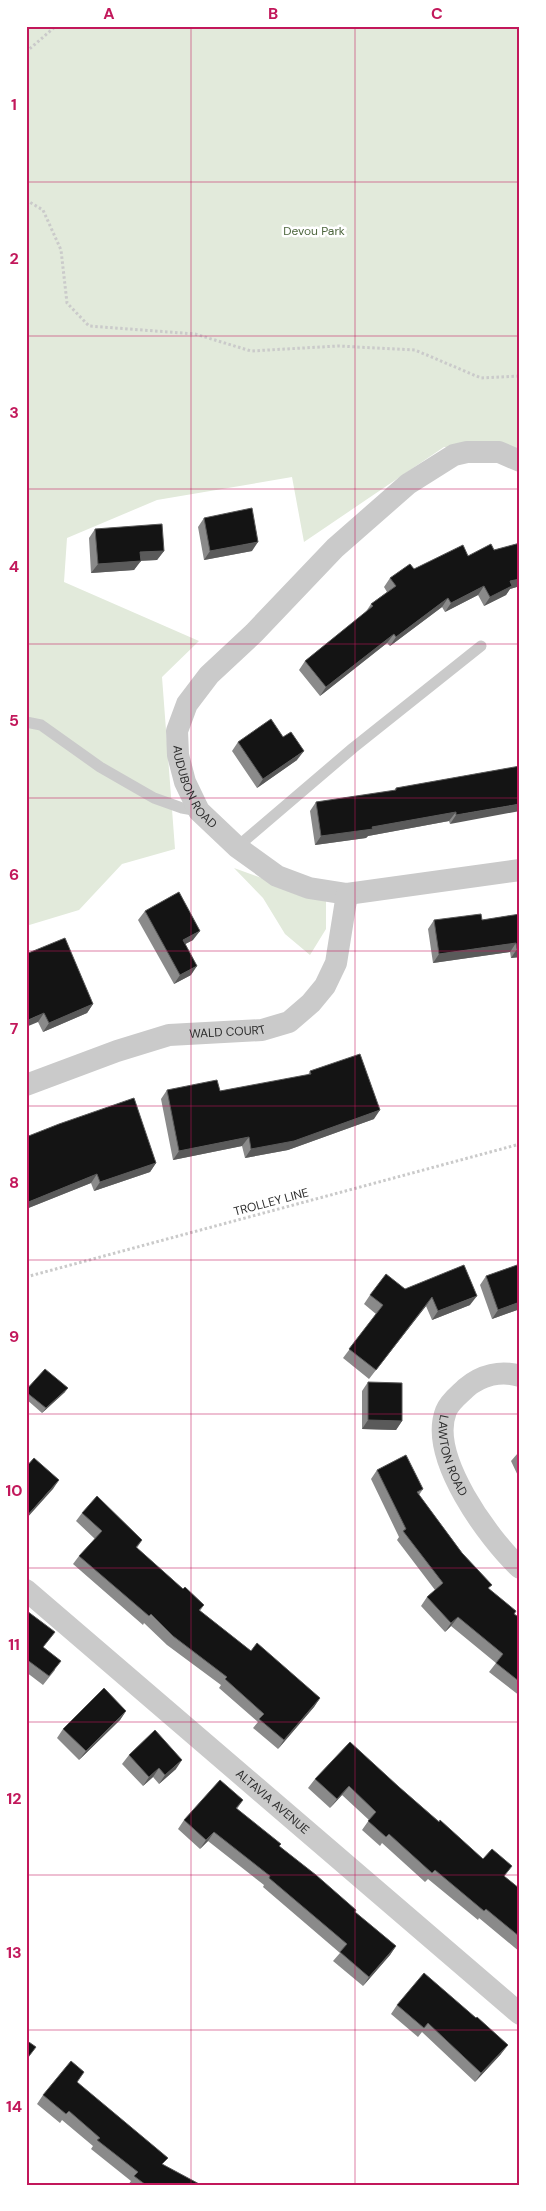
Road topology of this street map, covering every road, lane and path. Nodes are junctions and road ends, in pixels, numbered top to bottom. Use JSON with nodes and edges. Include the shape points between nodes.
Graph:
{"nodes":[{"id":1,"x":56,"y":26,"type":"edge"},
{"id":2,"x":26,"y":52,"type":"edge"},
{"id":3,"x":26,"y":200,"type":"edge"},
{"id":4,"x":520,"y":376,"type":"edge"},
{"id":5,"x":520,"y":461,"type":"edge"},
{"id":6,"x":481,"y":646,"type":"dead end"},
{"id":7,"x":26,"y":722,"type":"edge"},
{"id":8,"x":199,"y":811,"type":"junction"},
{"id":9,"x":237,"y":847,"type":"junction"},
{"id":10,"x":520,"y":870,"type":"edge"},
{"id":11,"x":347,"y":894,"type":"junction"},
{"id":12,"x":26,"y":1085,"type":"edge"},
{"id":13,"x":520,"y":1144,"type":"edge"},
{"id":14,"x":26,"y":1277,"type":"edge"},
{"id":15,"x":520,"y":1376,"type":"edge"},
{"id":16,"x":520,"y":1568,"type":"edge"},
{"id":17,"x":26,"y":1590,"type":"edge"},
{"id":18,"x":520,"y":2014,"type":"edge"}],
"edges":[{"from":1,"to":2,"type":"path"},
{"from":3,"to":4,"type":"path","via":[[43,210],[61,250],[67,303],[89,326],[195,334],[251,351],[338,346],[415,350],[481,378]]},
{"from":5,"to":8,"type":"street","name":"AUDUBON ROAD","via":[[499,452],[467,452],[454,455],[408,484],[335,548],[210,675],[186,704],[177,730],[178,755],[185,782]]},
{"from":6,"to":9,"type":"lane"},
{"from":7,"to":8,"type":"lane","via":[[41,725],[100,767],[154,798]]},
{"from":8,"to":9,"type":"street","name":"AUDUBON ROAD"},
{"from":9,"to":11,"type":"street","name":"AUDUBON ROAD","via":[[277,876],[309,888]]},
{"from":10,"to":11,"type":"street","name":"AUDUBON ROAD"},
{"from":11,"to":12,"type":"street","name":"WALD COURT","via":[[336,963],[325,986],[289,1022],[262,1030],[169,1035],[117,1050]]},
{"from":13,"to":14,"type":"path","name":"TROLLEY LINE"},
{"from":15,"to":16,"type":"street","name":"LAWTON ROAD","via":[[489,1374],[470,1384],[446,1412],[444,1429],[446,1451],[469,1507]]},
{"from":17,"to":18,"type":"street","name":"ALTAVIA AVENUE"}]}
